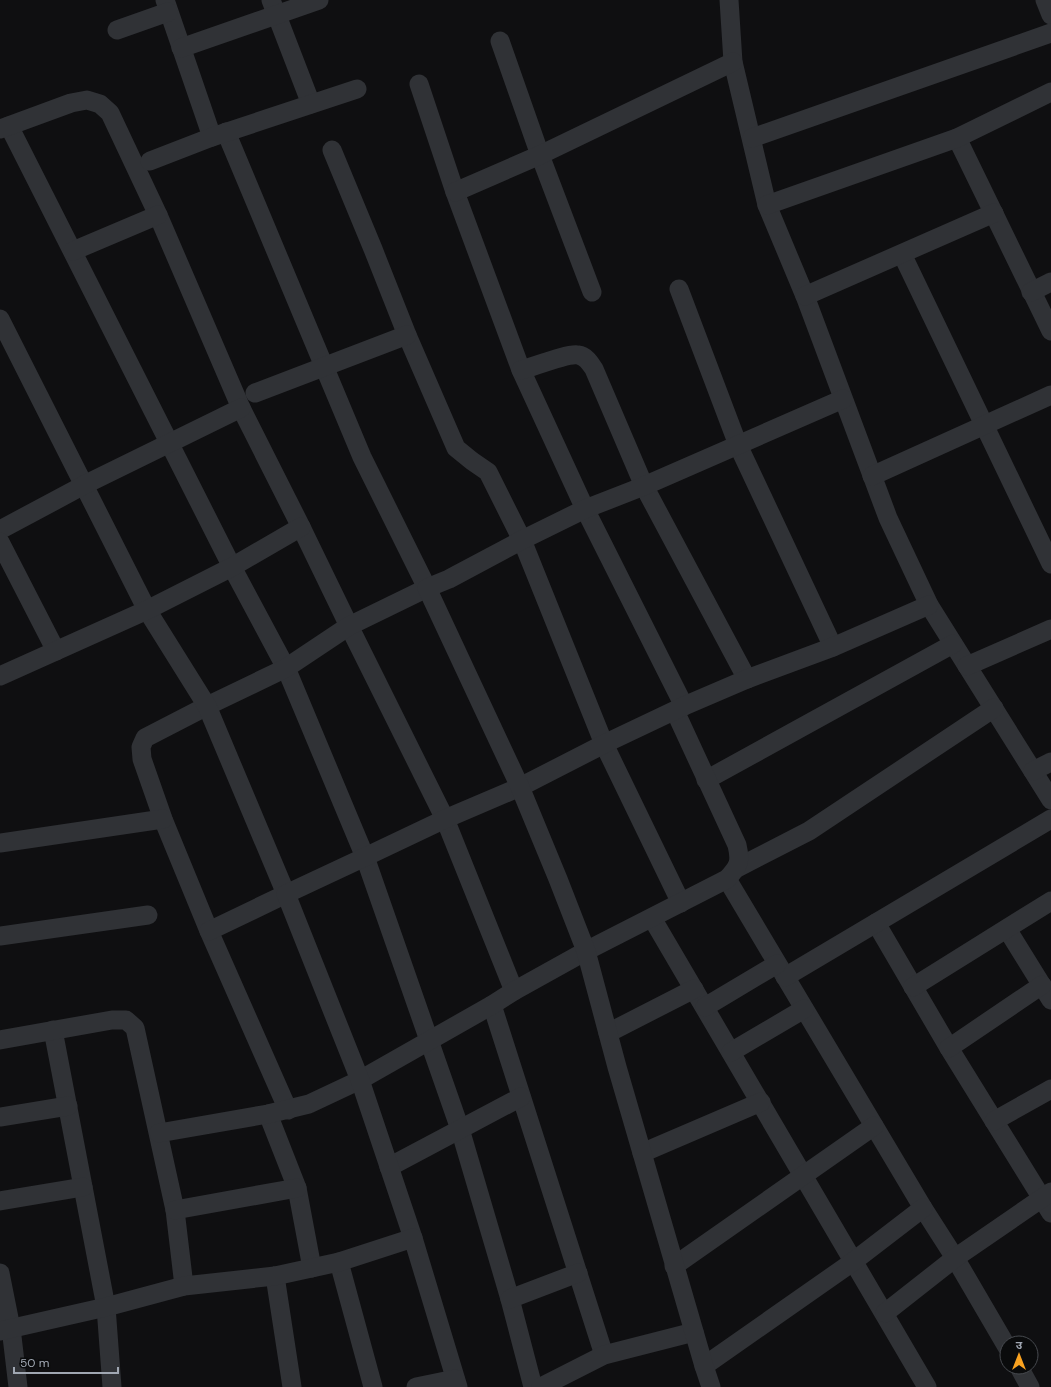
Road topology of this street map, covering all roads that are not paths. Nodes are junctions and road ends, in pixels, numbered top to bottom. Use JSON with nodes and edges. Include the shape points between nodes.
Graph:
{"nodes":[{"id":1,"x":319,"y":0,"type":"edge"},
{"id":2,"x":729,"y":0,"type":"edge"},
{"id":3,"x":1046,"y":0,"type":"edge"},
{"id":4,"x":167,"y":6,"type":"edge"},
{"id":5,"x":273,"y":7,"type":"edge"},
{"id":6,"x":1051,"y":14,"type":"edge"},
{"id":7,"x":117,"y":30,"type":"dead end"},
{"id":8,"x":1051,"y":33,"type":"edge"},
{"id":9,"x":500,"y":41,"type":"dead end"},
{"id":10,"x":181,"y":48,"type":"junction"},
{"id":11,"x":733,"y":62,"type":"junction"},
{"id":12,"x":419,"y":84,"type":"dead end"},
{"id":13,"x":357,"y":88,"type":"dead end"},
{"id":14,"x":1051,"y":92,"type":"edge"},
{"id":15,"x":311,"y":104,"type":"junction"},
{"id":16,"x":5,"y":127,"type":"edge"},
{"id":17,"x":219,"y":134,"type":"junction"},
{"id":18,"x":752,"y":138,"type":"junction"},
{"id":19,"x":957,"y":138,"type":"junction"},
{"id":20,"x":332,"y":150,"type":"dead end"},
{"id":21,"x":540,"y":155,"type":"junction"},
{"id":22,"x":150,"y":161,"type":"dead end"},
{"id":23,"x":455,"y":192,"type":"junction"},
{"id":24,"x":767,"y":205,"type":"junction"},
{"id":25,"x":994,"y":213,"type":"junction"},
{"id":26,"x":158,"y":215,"type":"junction"},
{"id":27,"x":73,"y":252,"type":"junction"},
{"id":28,"x":902,"y":254,"type":"junction"},
{"id":29,"x":1051,"y":282,"type":"edge"},
{"id":30,"x":679,"y":289,"type":"dead end"},
{"id":31,"x":592,"y":292,"type":"dead end"},
{"id":32,"x":1031,"y":292,"type":"junction"},
{"id":33,"x":805,"y":296,"type":"junction"},
{"id":34,"x":0,"y":319,"type":"edge"},
{"id":35,"x":1051,"y":331,"type":"edge"},
{"id":36,"x":407,"y":335,"type":"junction"},
{"id":37,"x":324,"y":368,"type":"junction"},
{"id":38,"x":521,"y":370,"type":"junction"},
{"id":39,"x":255,"y":393,"type":"dead end"},
{"id":40,"x":1051,"y":395,"type":"edge"},
{"id":41,"x":843,"y":399,"type":"junction"},
{"id":42,"x":241,"y":408,"type":"junction"},
{"id":43,"x":984,"y":425,"type":"junction"},
{"id":44,"x":169,"y":444,"type":"junction"},
{"id":45,"x":738,"y":445,"type":"junction"},
{"id":46,"x":872,"y":476,"type":"junction"},
{"id":47,"x":84,"y":485,"type":"junction"},
{"id":48,"x":644,"y":486,"type":"junction"},
{"id":49,"x":585,"y":510,"type":"junction"},
{"id":50,"x":301,"y":527,"type":"junction"},
{"id":51,"x":0,"y":530,"type":"edge"},
{"id":52,"x":522,"y":540,"type":"junction"},
{"id":53,"x":0,"y":542,"type":"edge"},
{"id":54,"x":1051,"y":564,"type":"edge"},
{"id":55,"x":232,"y":567,"type":"junction"},
{"id":56,"x":428,"y":588,"type":"junction"},
{"id":57,"x":929,"y":605,"type":"junction"},
{"id":58,"x":147,"y":610,"type":"junction"},
{"id":59,"x":349,"y":626,"type":"junction"},
{"id":60,"x":1051,"y":629,"type":"edge"},
{"id":61,"x":953,"y":644,"type":"junction"},
{"id":62,"x":833,"y":648,"type":"junction"},
{"id":63,"x":56,"y":651,"type":"junction"},
{"id":64,"x":967,"y":666,"type":"junction"},
{"id":65,"x":286,"y":668,"type":"junction"},
{"id":66,"x":0,"y":676,"type":"edge"},
{"id":67,"x":747,"y":679,"type":"junction"},
{"id":68,"x":207,"y":706,"type":"junction"},
{"id":69,"x":994,"y":708,"type":"junction"},
{"id":70,"x":680,"y":709,"type":"junction"},
{"id":71,"x":604,"y":744,"type":"junction"},
{"id":72,"x":1051,"y":762,"type":"edge"},
{"id":73,"x":1033,"y":771,"type":"junction"},
{"id":74,"x":706,"y":780,"type":"junction"},
{"id":75,"x":520,"y":787,"type":"junction"},
{"id":76,"x":1051,"y":800,"type":"edge"},
{"id":77,"x":445,"y":818,"type":"junction"},
{"id":78,"x":163,"y":819,"type":"junction"},
{"id":79,"x":1051,"y":819,"type":"edge"},
{"id":80,"x":0,"y":843,"type":"edge"},
{"id":81,"x":365,"y":857,"type":"junction"},
{"id":82,"x":732,"y":874,"type":"junction"},
{"id":83,"x":286,"y":894,"type":"junction"},
{"id":84,"x":1051,"y":901,"type":"edge"},
{"id":85,"x":681,"y":903,"type":"junction"},
{"id":86,"x":148,"y":915,"type":"dead end"},
{"id":87,"x":652,"y":918,"type":"junction"},
{"id":88,"x":876,"y":923,"type":"junction"},
{"id":89,"x":1007,"y":929,"type":"junction"},
{"id":90,"x":209,"y":931,"type":"junction"},
{"id":91,"x":0,"y":936,"type":"edge"},
{"id":92,"x":586,"y":951,"type":"junction"},
{"id":93,"x":781,"y":970,"type":"junction"},
{"id":94,"x":913,"y":987,"type":"junction"},
{"id":95,"x":694,"y":989,"type":"junction"},
{"id":96,"x":514,"y":991,"type":"junction"},
{"id":97,"x":1046,"y":993,"type":"edge"},
{"id":98,"x":492,"y":1005,"type":"junction"},
{"id":99,"x":705,"y":1007,"type":"junction"},
{"id":100,"x":804,"y":1009,"type":"junction"},
{"id":101,"x":53,"y":1030,"type":"junction"},
{"id":102,"x":608,"y":1033,"type":"junction"},
{"id":103,"x":0,"y":1040,"type":"edge"},
{"id":104,"x":430,"y":1040,"type":"junction"},
{"id":105,"x":949,"y":1048,"type":"junction"},
{"id":106,"x":732,"y":1052,"type":"junction"},
{"id":107,"x":360,"y":1080,"type":"junction"},
{"id":108,"x":1051,"y":1089,"type":"edge"},
{"id":109,"x":521,"y":1097,"type":"junction"},
{"id":110,"x":761,"y":1102,"type":"junction"},
{"id":111,"x":68,"y":1106,"type":"junction"},
{"id":112,"x":288,"y":1110,"type":"junction"},
{"id":113,"x":268,"y":1114,"type":"junction"},
{"id":114,"x":0,"y":1117,"type":"edge"},
{"id":115,"x":994,"y":1121,"type":"junction"},
{"id":116,"x":874,"y":1126,"type":"junction"},
{"id":117,"x":460,"y":1129,"type":"junction"},
{"id":118,"x":159,"y":1133,"type":"junction"},
{"id":119,"x":642,"y":1153,"type":"junction"},
{"id":120,"x":389,"y":1167,"type":"junction"},
{"id":121,"x":804,"y":1175,"type":"junction"},
{"id":122,"x":83,"y":1187,"type":"junction"},
{"id":123,"x":297,"y":1188,"type":"junction"},
{"id":124,"x":0,"y":1201,"type":"edge"},
{"id":125,"x":1048,"y":1201,"type":"edge"},
{"id":126,"x":923,"y":1208,"type":"junction"},
{"id":127,"x":175,"y":1210,"type":"junction"},
{"id":128,"x":413,"y":1238,"type":"junction"},
{"id":129,"x":955,"y":1258,"type":"junction"},
{"id":130,"x":854,"y":1261,"type":"junction"},
{"id":131,"x":340,"y":1262,"type":"junction"},
{"id":132,"x":674,"y":1266,"type":"junction"},
{"id":133,"x":312,"y":1268,"type":"junction"},
{"id":134,"x":578,"y":1273,"type":"junction"},
{"id":135,"x":0,"y":1276,"type":"edge"},
{"id":136,"x":276,"y":1276,"type":"junction"},
{"id":137,"x":184,"y":1286,"type":"junction"},
{"id":138,"x":510,"y":1299,"type":"junction"},
{"id":139,"x":106,"y":1307,"type":"junction"},
{"id":140,"x":885,"y":1313,"type":"junction"},
{"id":141,"x":6,"y":1329,"type":"edge"},
{"id":142,"x":694,"y":1332,"type":"junction"},
{"id":143,"x":1000,"y":1335,"type":"edge"},
{"id":144,"x":604,"y":1355,"type":"junction"},
{"id":145,"x":704,"y":1366,"type":"junction"},
{"id":146,"x":1023,"y":1375,"type":"edge"},
{"id":147,"x":456,"y":1383,"type":"edge"},
{"id":148,"x":18,"y":1387,"type":"edge"},
{"id":149,"x":112,"y":1387,"type":"edge"},
{"id":150,"x":292,"y":1387,"type":"edge"},
{"id":151,"x":373,"y":1387,"type":"edge"},
{"id":152,"x":416,"y":1387,"type":"edge"},
{"id":153,"x":533,"y":1387,"type":"edge"},
{"id":154,"x":541,"y":1387,"type":"edge"},
{"id":155,"x":711,"y":1387,"type":"edge"},
{"id":156,"x":927,"y":1387,"type":"edge"},
{"id":157,"x":1030,"y":1387,"type":"edge"}],
"edges":[{"from":1,"to":5,"type":"street"},
{"from":2,"to":11,"type":"street"},
{"from":3,"to":6,"type":"street"},
{"from":4,"to":7,"type":"street"},
{"from":4,"to":10,"type":"street"},
{"from":5,"to":10,"type":"street"},
{"from":5,"to":15,"type":"street"},
{"from":8,"to":18,"type":"street"},
{"from":9,"to":21,"type":"street"},
{"from":10,"to":17,"type":"street"},
{"from":11,"to":18,"type":"street"},
{"from":11,"to":21,"type":"street"},
{"from":12,"to":23,"type":"street"},
{"from":13,"to":15,"type":"street"},
{"from":14,"to":19,"type":"street"},
{"from":15,"to":17,"type":"street"},
{"from":16,"to":26,"type":"street","via":[[71,103],[87,100],[100,104],[110,113]]},
{"from":16,"to":27,"type":"street"},
{"from":17,"to":22,"type":"street"},
{"from":17,"to":37,"type":"street"},
{"from":18,"to":24,"type":"street"},
{"from":19,"to":24,"type":"street"},
{"from":19,"to":25,"type":"street"},
{"from":20,"to":36,"type":"street"},
{"from":21,"to":23,"type":"street"},
{"from":21,"to":31,"type":"street"},
{"from":23,"to":38,"type":"street"},
{"from":24,"to":33,"type":"street"},
{"from":25,"to":28,"type":"street"},
{"from":25,"to":32,"type":"street"},
{"from":26,"to":27,"type":"street"},
{"from":26,"to":42,"type":"street"},
{"from":27,"to":44,"type":"street"},
{"from":28,"to":33,"type":"street"},
{"from":28,"to":43,"type":"street"},
{"from":29,"to":32,"type":"street"},
{"from":30,"to":45,"type":"street"},
{"from":32,"to":35,"type":"street"},
{"from":33,"to":41,"type":"street"},
{"from":34,"to":47,"type":"street"},
{"from":36,"to":37,"type":"street"},
{"from":36,"to":52,"type":"street","via":[[456,448],[488,472]]},
{"from":37,"to":39,"type":"street"},
{"from":37,"to":56,"type":"street","via":[[362,457]]},
{"from":38,"to":48,"type":"street","via":[[564,357],[578,355],[588,359]]},
{"from":38,"to":49,"type":"street"},
{"from":40,"to":43,"type":"street"},
{"from":41,"to":45,"type":"street"},
{"from":41,"to":46,"type":"street"},
{"from":42,"to":44,"type":"street"},
{"from":42,"to":50,"type":"street"},
{"from":43,"to":46,"type":"street"},
{"from":43,"to":54,"type":"street"},
{"from":44,"to":47,"type":"street"},
{"from":44,"to":55,"type":"street"},
{"from":45,"to":48,"type":"street"},
{"from":45,"to":62,"type":"street"},
{"from":46,"to":57,"type":"street","via":[[888,518]]},
{"from":47,"to":51,"type":"street"},
{"from":47,"to":58,"type":"street"},
{"from":48,"to":49,"type":"street"},
{"from":48,"to":67,"type":"street"},
{"from":49,"to":52,"type":"street"},
{"from":49,"to":70,"type":"street"},
{"from":50,"to":55,"type":"street"},
{"from":50,"to":59,"type":"street"},
{"from":52,"to":56,"type":"street"},
{"from":52,"to":71,"type":"street"},
{"from":53,"to":63,"type":"street"},
{"from":55,"to":58,"type":"street"},
{"from":55,"to":65,"type":"street"},
{"from":56,"to":59,"type":"street"},
{"from":56,"to":75,"type":"street"},
{"from":57,"to":61,"type":"street"},
{"from":57,"to":62,"type":"street"},
{"from":58,"to":63,"type":"street"},
{"from":58,"to":68,"type":"street"},
{"from":59,"to":65,"type":"street"},
{"from":59,"to":77,"type":"street"},
{"from":60,"to":64,"type":"street"},
{"from":61,"to":64,"type":"street"},
{"from":61,"to":74,"type":"street"},
{"from":62,"to":67,"type":"street"},
{"from":63,"to":66,"type":"street"},
{"from":64,"to":69,"type":"street"},
{"from":65,"to":68,"type":"street"},
{"from":65,"to":81,"type":"street"},
{"from":67,"to":70,"type":"street"},
{"from":68,"to":78,"type":"street","via":[[146,738],[141,747],[142,759]]},
{"from":68,"to":83,"type":"street"},
{"from":69,"to":73,"type":"street"},
{"from":69,"to":82,"type":"street","via":[[809,831]]},
{"from":70,"to":71,"type":"street"},
{"from":70,"to":74,"type":"street"},
{"from":71,"to":75,"type":"street"},
{"from":71,"to":85,"type":"street"},
{"from":72,"to":73,"type":"street"},
{"from":73,"to":76,"type":"street"},
{"from":74,"to":82,"type":"street","via":[[737,845],[740,857]]},
{"from":75,"to":77,"type":"street"},
{"from":75,"to":92,"type":"street"},
{"from":77,"to":81,"type":"street"},
{"from":77,"to":96,"type":"street"},
{"from":78,"to":80,"type":"street"},
{"from":78,"to":90,"type":"street"},
{"from":79,"to":88,"type":"street"},
{"from":81,"to":83,"type":"street"},
{"from":81,"to":104,"type":"street"},
{"from":82,"to":85,"type":"street"},
{"from":82,"to":93,"type":"street"},
{"from":83,"to":90,"type":"street"},
{"from":83,"to":107,"type":"street"},
{"from":84,"to":89,"type":"street"},
{"from":85,"to":87,"type":"street"},
{"from":86,"to":91,"type":"street"},
{"from":87,"to":92,"type":"street"},
{"from":87,"to":95,"type":"street"},
{"from":88,"to":93,"type":"street"},
{"from":88,"to":94,"type":"street"},
{"from":89,"to":94,"type":"street"},
{"from":89,"to":97,"type":"street"},
{"from":90,"to":112,"type":"street"},
{"from":92,"to":96,"type":"street"},
{"from":92,"to":102,"type":"street"},
{"from":93,"to":99,"type":"street"},
{"from":93,"to":100,"type":"street"},
{"from":94,"to":105,"type":"street"},
{"from":95,"to":99,"type":"street"},
{"from":95,"to":102,"type":"street"},
{"from":96,"to":98,"type":"street"},
{"from":97,"to":105,"type":"street"},
{"from":98,"to":104,"type":"street"},
{"from":98,"to":109,"type":"street"},
{"from":99,"to":106,"type":"street"},
{"from":100,"to":106,"type":"street"},
{"from":100,"to":116,"type":"street"},
{"from":101,"to":103,"type":"street"},
{"from":101,"to":111,"type":"street"},
{"from":101,"to":118,"type":"street","via":[[112,1020],[126,1020],[135,1028]]},
{"from":102,"to":119,"type":"street"},
{"from":104,"to":107,"type":"street"},
{"from":104,"to":117,"type":"street"},
{"from":105,"to":115,"type":"street"},
{"from":106,"to":110,"type":"street"},
{"from":107,"to":112,"type":"street","via":[[309,1104]]},
{"from":107,"to":120,"type":"street"},
{"from":108,"to":115,"type":"street"},
{"from":109,"to":117,"type":"street"},
{"from":109,"to":134,"type":"street"},
{"from":110,"to":119,"type":"street"},
{"from":110,"to":121,"type":"street"},
{"from":111,"to":114,"type":"street"},
{"from":111,"to":122,"type":"street"},
{"from":112,"to":113,"type":"street"},
{"from":113,"to":118,"type":"street"},
{"from":113,"to":123,"type":"street"},
{"from":115,"to":125,"type":"street"},
{"from":116,"to":121,"type":"street"},
{"from":116,"to":126,"type":"street"},
{"from":117,"to":120,"type":"street"},
{"from":117,"to":138,"type":"street"},
{"from":118,"to":127,"type":"street"},
{"from":119,"to":132,"type":"street"},
{"from":120,"to":128,"type":"street"},
{"from":121,"to":130,"type":"street"},
{"from":121,"to":132,"type":"street"},
{"from":122,"to":124,"type":"street"},
{"from":122,"to":139,"type":"street"},
{"from":123,"to":127,"type":"street"},
{"from":123,"to":133,"type":"street"},
{"from":125,"to":129,"type":"street"},
{"from":126,"to":129,"type":"street"},
{"from":126,"to":130,"type":"street"},
{"from":127,"to":137,"type":"street"},
{"from":128,"to":131,"type":"street"},
{"from":128,"to":147,"type":"street"},
{"from":129,"to":140,"type":"street"},
{"from":129,"to":143,"type":"street"},
{"from":130,"to":140,"type":"street"},
{"from":130,"to":145,"type":"street"},
{"from":131,"to":133,"type":"street"},
{"from":131,"to":151,"type":"street"},
{"from":132,"to":142,"type":"street"},
{"from":133,"to":136,"type":"street"},
{"from":134,"to":138,"type":"street"},
{"from":134,"to":144,"type":"street"},
{"from":135,"to":141,"type":"street"},
{"from":136,"to":137,"type":"street"},
{"from":136,"to":150,"type":"street"},
{"from":137,"to":139,"type":"street"},
{"from":138,"to":153,"type":"street"},
{"from":139,"to":141,"type":"street"},
{"from":139,"to":149,"type":"street"},
{"from":140,"to":156,"type":"street"},
{"from":141,"to":148,"type":"street"},
{"from":142,"to":144,"type":"street"},
{"from":142,"to":145,"type":"street"},
{"from":144,"to":154,"type":"street"},
{"from":145,"to":155,"type":"street"},
{"from":146,"to":157,"type":"street"},
{"from":147,"to":152,"type":"street"}]}
